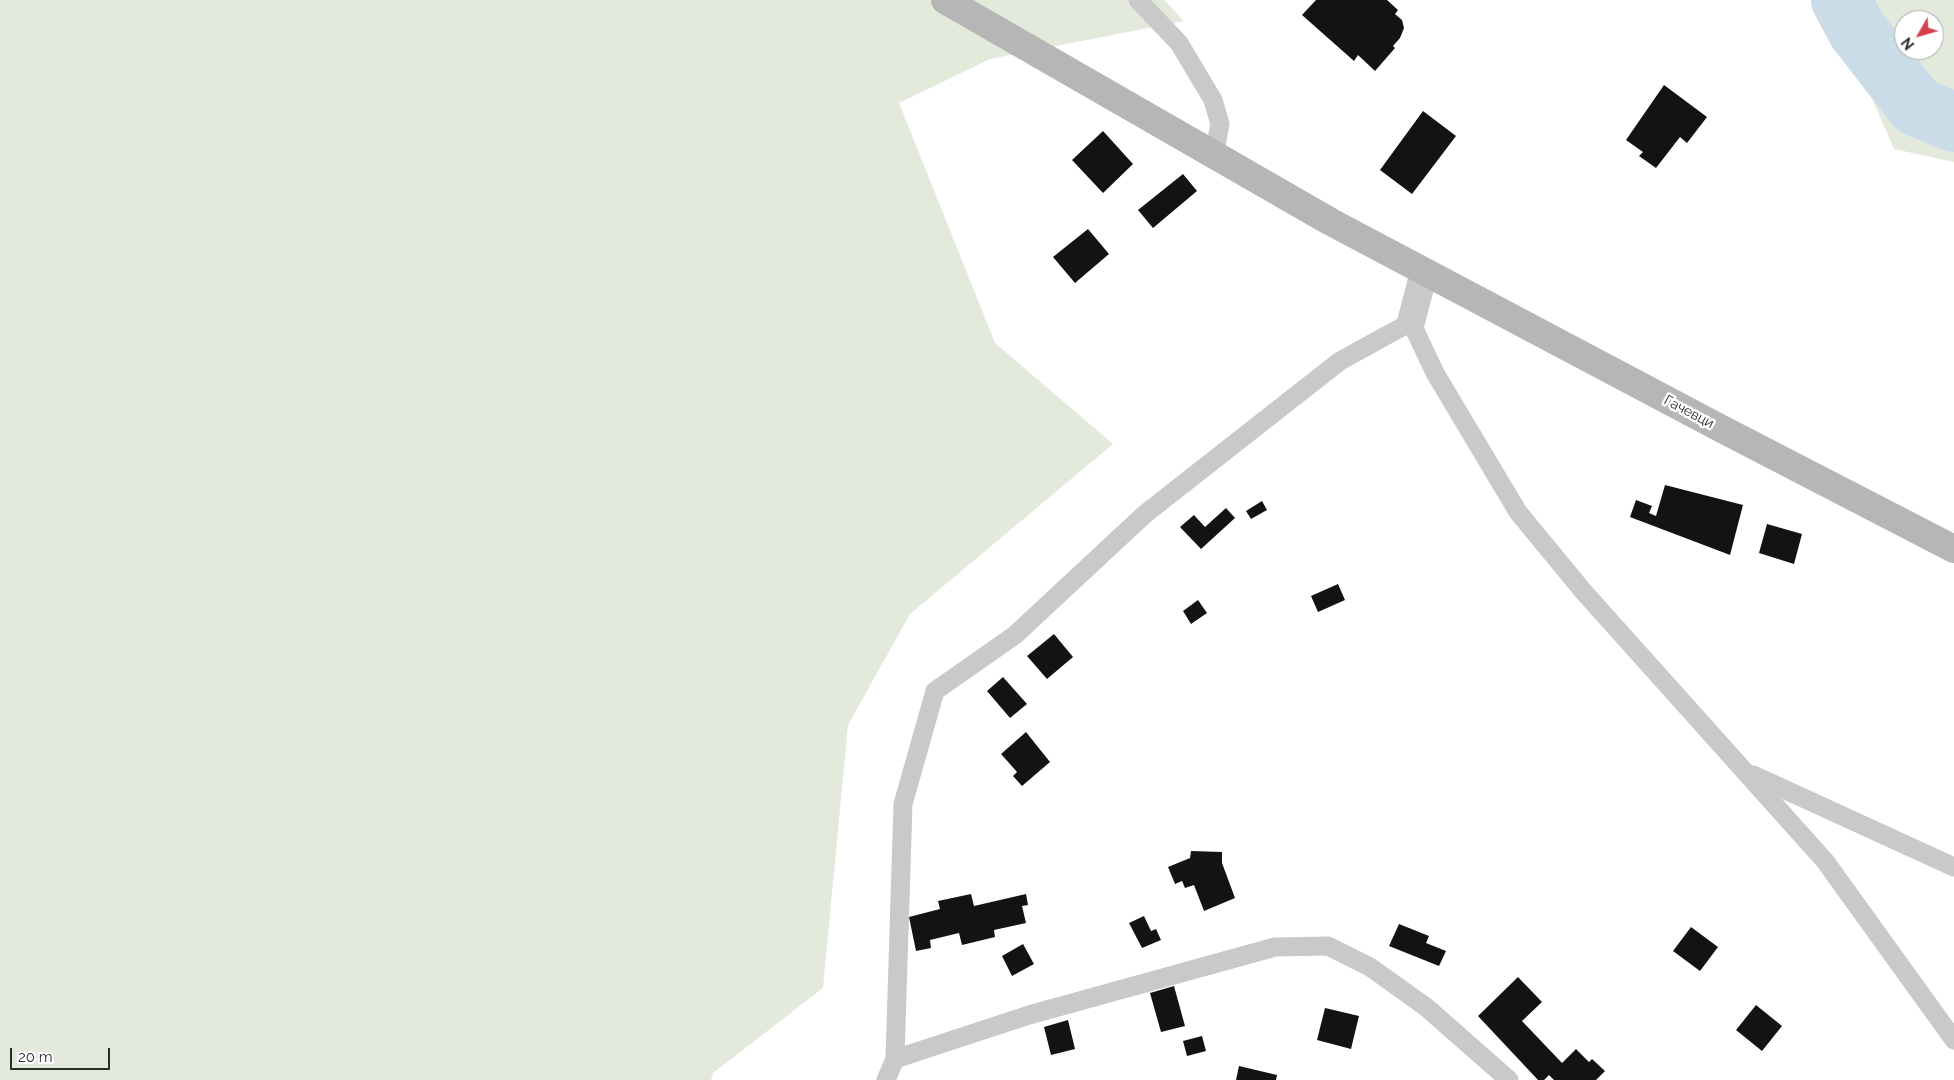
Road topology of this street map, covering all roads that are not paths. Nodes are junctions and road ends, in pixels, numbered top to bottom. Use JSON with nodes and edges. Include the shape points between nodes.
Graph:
{"nodes":[{"id":1,"x":945,"y":0,"type":"edge"},
{"id":2,"x":1138,"y":0,"type":"edge"},
{"id":3,"x":1214,"y":156,"type":"junction"},
{"id":4,"x":1424,"y":272,"type":"junction"},
{"id":5,"x":1411,"y":322,"type":"junction"},
{"id":6,"x":1954,"y":549,"type":"edge"},
{"id":7,"x":1745,"y":772,"type":"junction"},
{"id":8,"x":1954,"y":867,"type":"edge"},
{"id":9,"x":1954,"y":1040,"type":"edge"},
{"id":10,"x":895,"y":1059,"type":"junction"},
{"id":11,"x":886,"y":1080,"type":"edge"},
{"id":12,"x":1509,"y":1080,"type":"edge"}],
"edges":[{"from":1,"to":3,"type":"street","name":"Гачевци"},
{"from":2,"to":3,"type":"lane","via":[[1180,43],[1213,100],[1220,124]]},
{"from":3,"to":4,"type":"street","name":"Гачевци"},
{"from":4,"to":5,"type":"street"},
{"from":4,"to":6,"type":"street","name":"Гачевци"},
{"from":5,"to":7,"type":"lane","via":[[1435,373],[1518,512],[1583,591]]},
{"from":5,"to":10,"type":"lane","via":[[1340,361],[1145,514],[1014,635],[935,691],[903,804]]},
{"from":7,"to":8,"type":"lane"},
{"from":7,"to":9,"type":"lane","via":[[1825,861]]},
{"from":10,"to":11,"type":"lane"},
{"from":10,"to":12,"type":"lane","via":[[1029,1015],[1274,947],[1328,946],[1370,967],[1426,1007]]}]}
